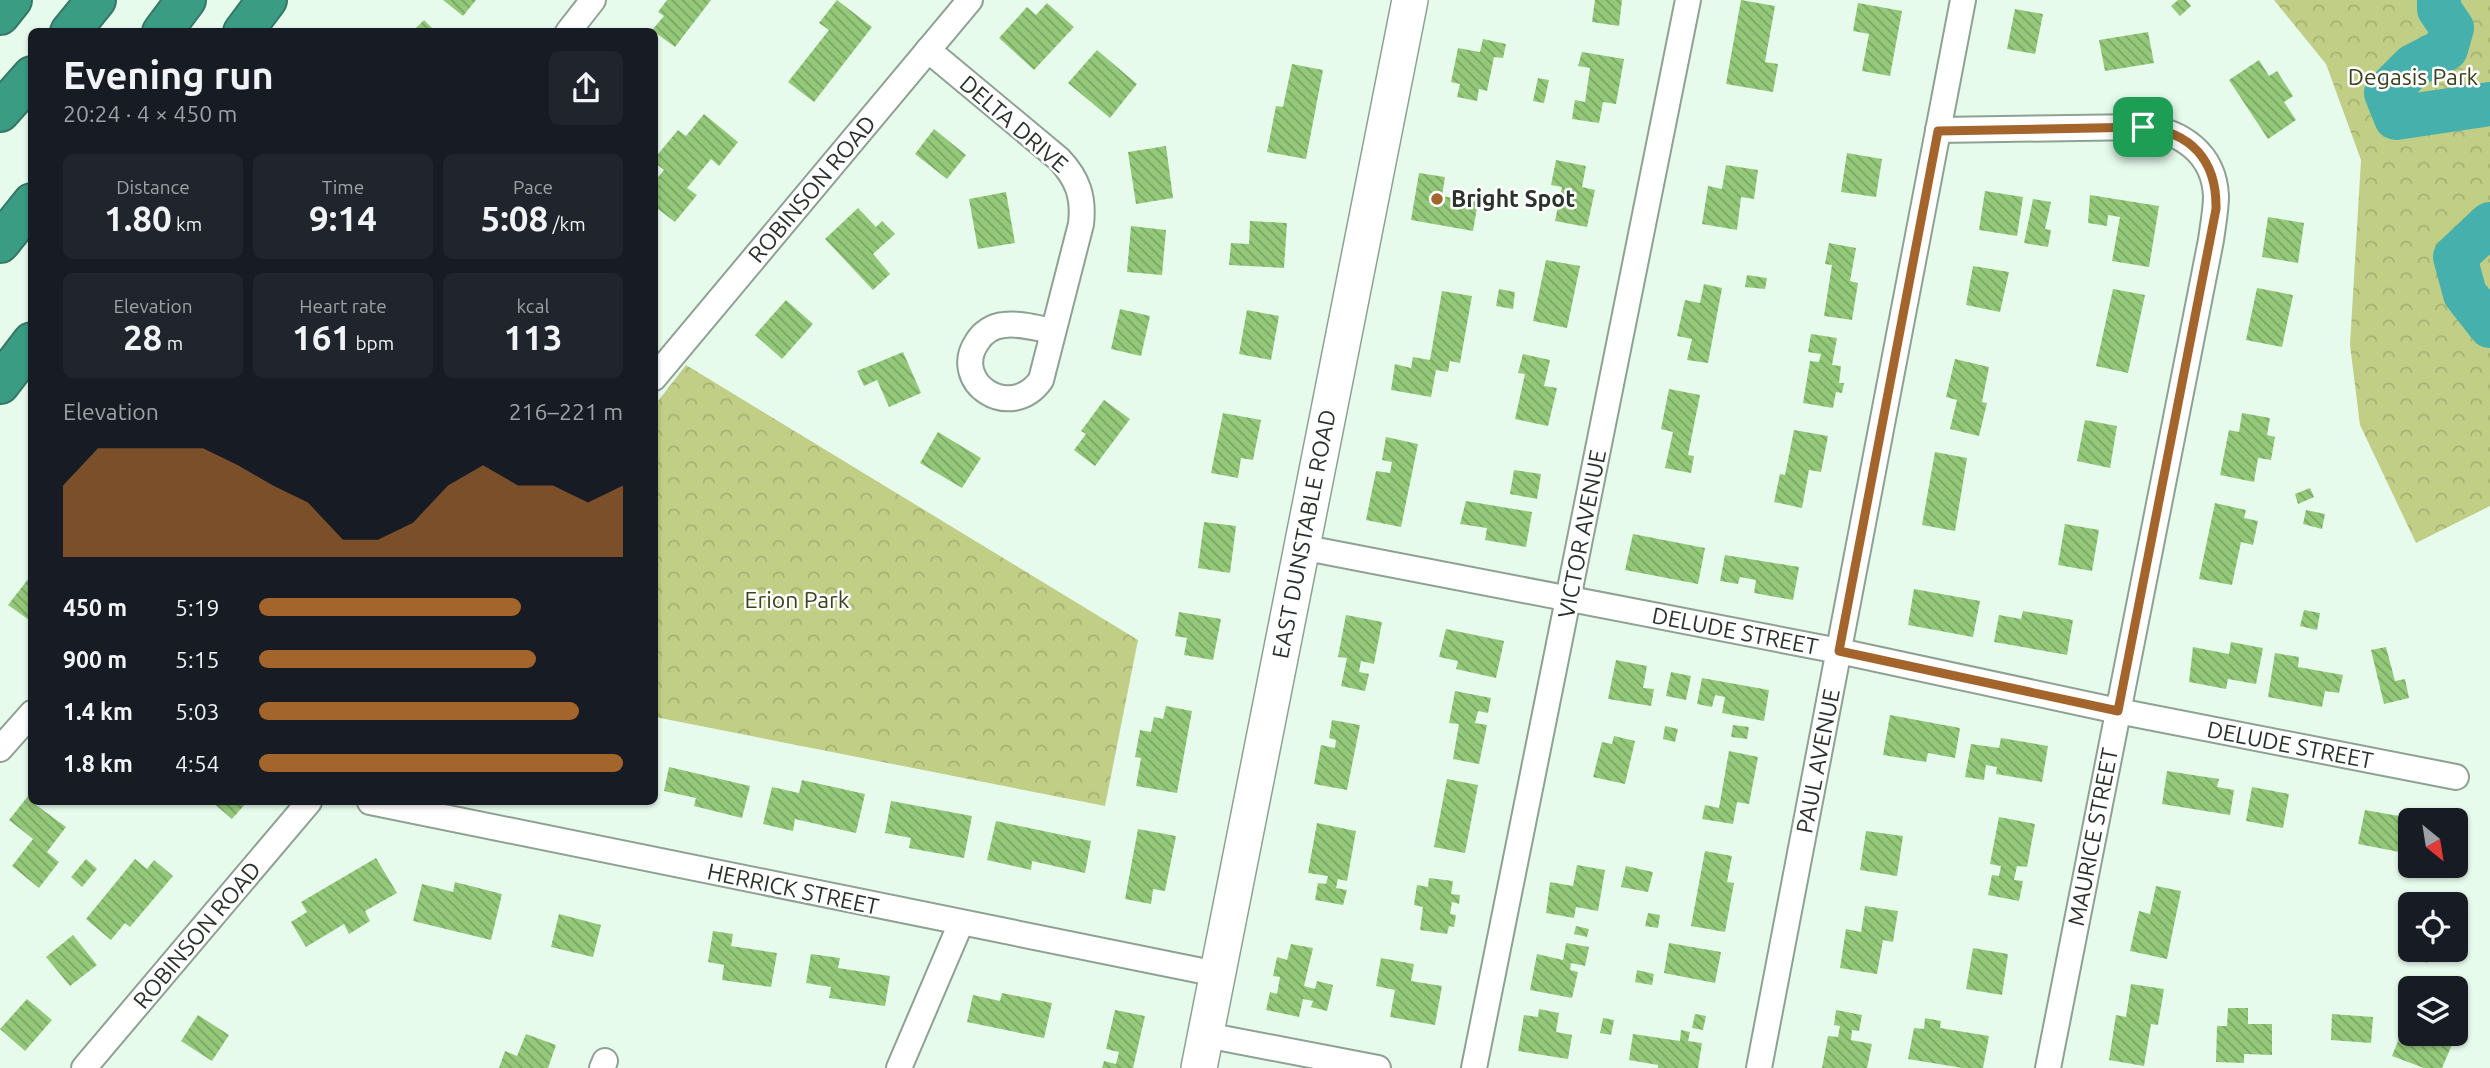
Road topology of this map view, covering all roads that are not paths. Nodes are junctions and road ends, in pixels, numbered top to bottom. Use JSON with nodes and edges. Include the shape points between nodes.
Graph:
{"nodes":[{"id":1,"x":12,"y":0,"type":"edge"},
{"id":2,"x":96,"y":0,"type":"edge"},
{"id":3,"x":186,"y":0,"type":"edge"},
{"id":4,"x":267,"y":0,"type":"edge"},
{"id":5,"x":593,"y":0,"type":"edge"},
{"id":6,"x":970,"y":0,"type":"edge"},
{"id":7,"x":1410,"y":0,"type":"edge"},
{"id":8,"x":1688,"y":0,"type":"edge"},
{"id":9,"x":1963,"y":0,"type":"edge"},
{"id":10,"x":0,"y":15,"type":"edge"},
{"id":11,"x":73,"y":28,"type":"edge"},
{"id":12,"x":165,"y":28,"type":"edge"},
{"id":13,"x":246,"y":28,"type":"edge"},
{"id":14,"x":571,"y":28,"type":"edge"},
{"id":15,"x":928,"y":50,"type":"junction"},
{"id":16,"x":28,"y":80,"type":"edge"},
{"id":17,"x":0,"y":112,"type":"edge"},
{"id":18,"x":1938,"y":131,"type":"junction"},
{"id":19,"x":28,"y":208,"type":"edge"},
{"id":20,"x":0,"y":243,"type":"edge"},
{"id":21,"x":28,"y":315,"type":"edge"},
{"id":22,"x":1052,"y":331,"type":"dead end"},
{"id":23,"x":28,"y":347,"type":"edge"},
{"id":24,"x":0,"y":351,"type":"edge"},
{"id":25,"x":658,"y":374,"type":"edge"},
{"id":26,"x":0,"y":384,"type":"edge"},
{"id":27,"x":1301,"y":547,"type":"junction"},
{"id":28,"x":1569,"y":598,"type":"junction"},
{"id":29,"x":1839,"y":651,"type":"junction"},
{"id":30,"x":2118,"y":711,"type":"junction"},
{"id":31,"x":28,"y":718,"type":"edge"},
{"id":32,"x":0,"y":749,"type":"edge"},
{"id":33,"x":2456,"y":777,"type":"dead end"},
{"id":34,"x":307,"y":805,"type":"edge"},
{"id":35,"x":385,"y":805,"type":"edge"},
{"id":36,"x":961,"y":923,"type":"junction"},
{"id":37,"x":1217,"y":974,"type":"junction"},
{"id":38,"x":1203,"y":1052,"type":"edge"},
{"id":39,"x":91,"y":1066,"type":"edge"},
{"id":40,"x":899,"y":1068,"type":"edge"},
{"id":41,"x":1378,"y":1068,"type":"edge"},
{"id":42,"x":1474,"y":1068,"type":"edge"},
{"id":43,"x":1759,"y":1068,"type":"edge"},
{"id":44,"x":2048,"y":1068,"type":"edge"}],
"edges":[{"from":1,"to":10,"type":"highway"},
{"from":2,"to":11,"type":"highway"},
{"from":3,"to":12,"type":"highway"},
{"from":4,"to":13,"type":"highway"},
{"from":5,"to":14,"type":"street"},
{"from":6,"to":15,"type":"street","name":"ROBINSON ROAD"},
{"from":7,"to":27,"type":"street","name":"EAST DUNSTABLE ROAD"},
{"from":8,"to":28,"type":"street","name":"VICTOR AVENUE"},
{"from":9,"to":18,"type":"street","name":"PAUL AVENUE"},
{"from":15,"to":22,"type":"street","name":"DELTA DRIVE","via":[[1059,159],[1079,187],[1081,225]]},
{"from":15,"to":25,"type":"street","name":"ROBINSON ROAD"},
{"from":16,"to":17,"type":"highway"},
{"from":18,"to":29,"type":"street","name":"PAUL AVENUE"},
{"from":18,"to":30,"type":"street","name":"MAURICE STREET","via":[[2143,127],[2168,131],[2200,155],[2214,180],[2216,209]]},
{"from":19,"to":20,"type":"highway"},
{"from":21,"to":24,"type":"highway"},
{"from":23,"to":26,"type":"highway"},
{"from":27,"to":28,"type":"street","name":"DELUDE STREET"},
{"from":27,"to":37,"type":"street","name":"EAST DUNSTABLE ROAD"},
{"from":28,"to":29,"type":"street","name":"DELUDE STREET"},
{"from":28,"to":42,"type":"street","name":"VICTOR AVENUE"},
{"from":29,"to":30,"type":"street","name":"DELUDE STREET"},
{"from":29,"to":43,"type":"street","name":"PAUL AVENUE"},
{"from":30,"to":33,"type":"street","name":"DELUDE STREET"},
{"from":30,"to":44,"type":"street","name":"MAURICE STREET"},
{"from":31,"to":32,"type":"street"},
{"from":34,"to":39,"type":"street","name":"ROBINSON ROAD"},
{"from":35,"to":36,"type":"street","name":"HERRICK STREET"},
{"from":36,"to":37,"type":"street","name":"HERRICK STREET"},
{"from":36,"to":40,"type":"street"},
{"from":37,"to":38,"type":"street","name":"EAST DUNSTABLE ROAD"},
{"from":38,"to":41,"type":"street"}]}
